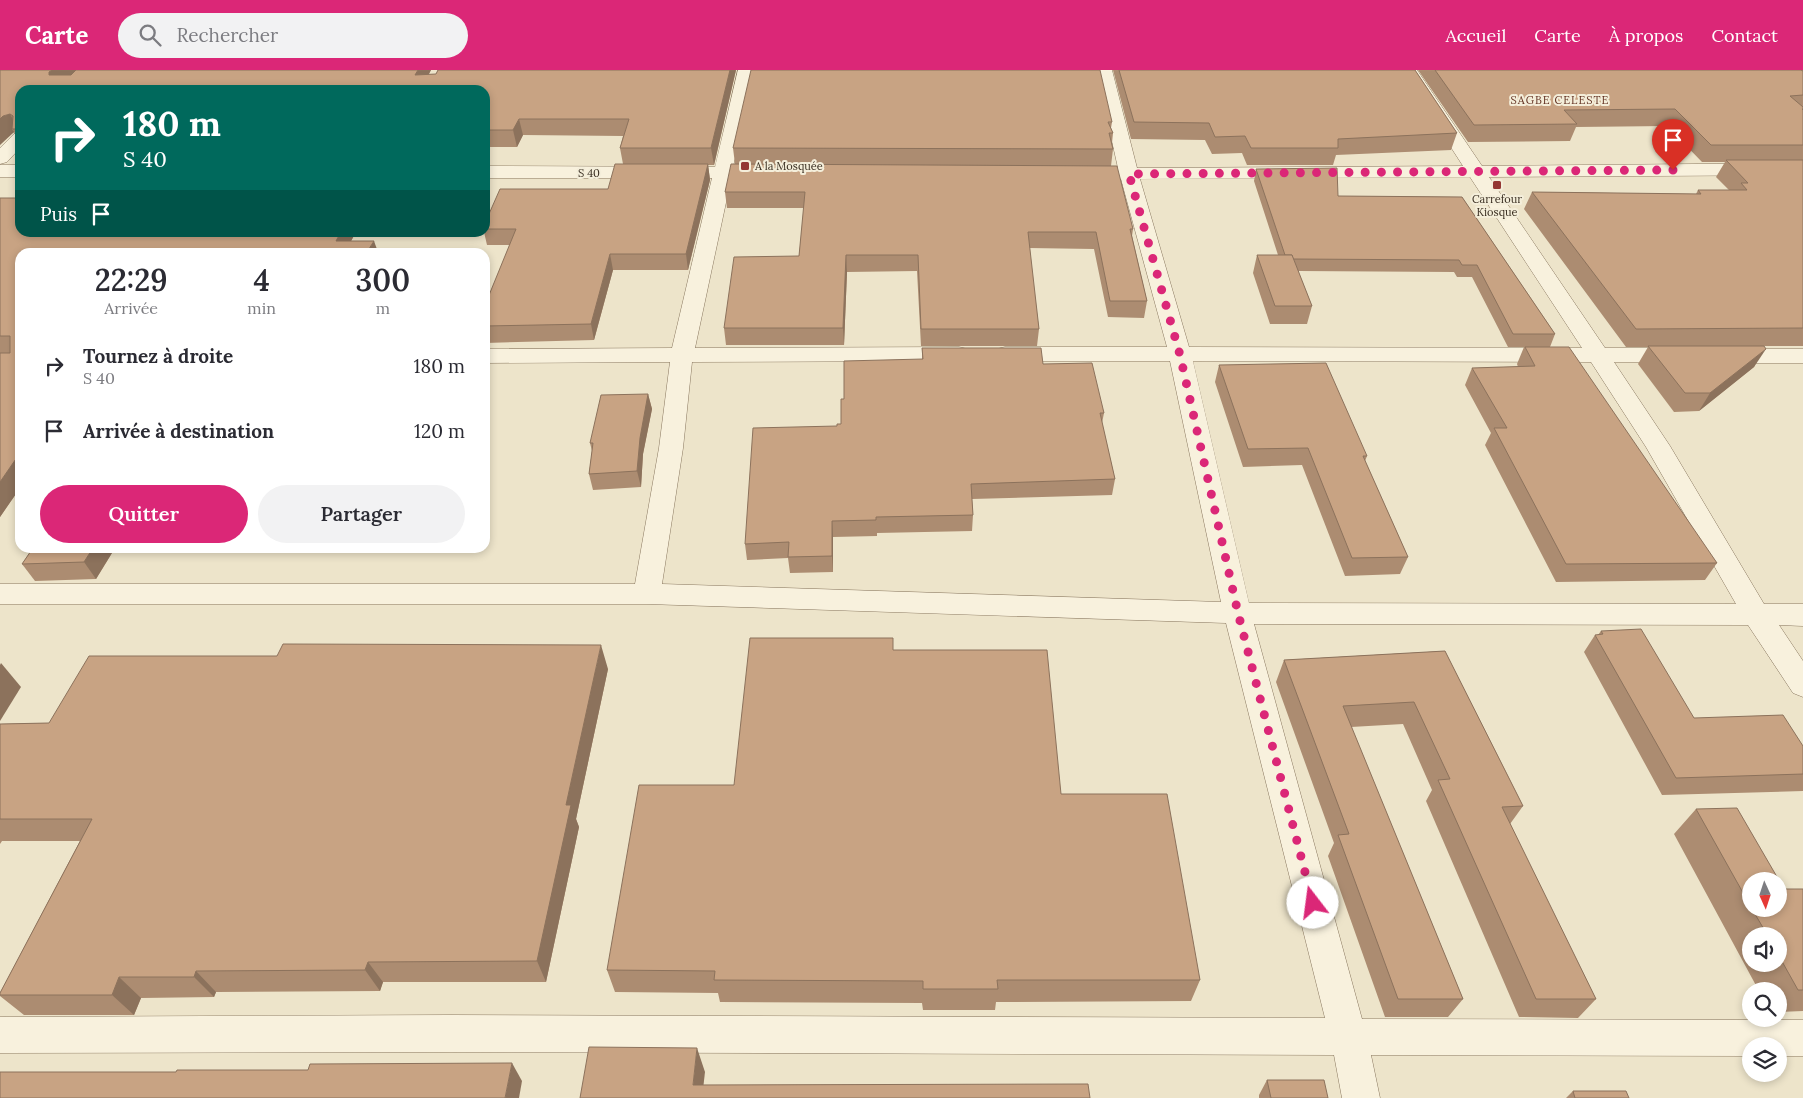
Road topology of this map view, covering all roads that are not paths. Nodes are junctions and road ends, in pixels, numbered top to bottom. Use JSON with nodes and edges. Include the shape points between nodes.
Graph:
{"nodes":[{"id":1,"x":746,"y":70,"type":"edge"},
{"id":2,"x":1104,"y":70,"type":"edge"},
{"id":3,"x":1409,"y":70,"type":"edge"},
{"id":4,"x":15,"y":143,"type":"edge"},
{"id":5,"x":0,"y":158,"type":"edge"},
{"id":6,"x":1803,"y":169,"type":"edge"},
{"id":7,"x":0,"y":170,"type":"edge"},
{"id":8,"x":15,"y":171,"type":"edge"},
{"id":9,"x":1476,"y":171,"type":"junction"},
{"id":10,"x":490,"y":172,"type":"edge"},
{"id":11,"x":722,"y":173,"type":"junction"},
{"id":12,"x":782,"y":173,"type":"edge"},
{"id":13,"x":1060,"y":174,"type":"edge"},
{"id":14,"x":1129,"y":174,"type":"junction"},
{"id":15,"x":682,"y":354,"type":"junction"},
{"id":16,"x":1180,"y":355,"type":"junction"},
{"id":17,"x":1598,"y":355,"type":"junction"},
{"id":18,"x":490,"y":356,"type":"edge"},
{"id":19,"x":1803,"y":356,"type":"edge"},
{"id":20,"x":0,"y":594,"type":"edge"},
{"id":21,"x":647,"y":594,"type":"junction"},
{"id":22,"x":1238,"y":613,"type":"junction"},
{"id":23,"x":1803,"y":615,"type":"edge"},
{"id":24,"x":1757,"y":616,"type":"junction"},
{"id":25,"x":1803,"y":685,"type":"edge"},
{"id":26,"x":0,"y":1035,"type":"edge"},
{"id":27,"x":1349,"y":1038,"type":"junction"},
{"id":28,"x":1803,"y":1038,"type":"edge"},
{"id":29,"x":1361,"y":1098,"type":"edge"}],
"edges":[{"from":1,"to":11,"type":"street"},
{"from":2,"to":14,"type":"street"},
{"from":3,"to":9,"type":"street"},
{"from":4,"to":5,"type":"street"},
{"from":6,"to":9,"type":"street"},
{"from":7,"to":8,"type":"street"},
{"from":9,"to":14,"type":"street"},
{"from":9,"to":17,"type":"street"},
{"from":10,"to":11,"type":"street","name":"S 40"},
{"from":11,"to":12,"type":"street","name":"S 40"},
{"from":11,"to":15,"type":"street"},
{"from":13,"to":14,"type":"street"},
{"from":14,"to":16,"type":"street"},
{"from":15,"to":16,"type":"street"},
{"from":15,"to":18,"type":"street"},
{"from":15,"to":21,"type":"street","via":[[671,448]]},
{"from":16,"to":17,"type":"street"},
{"from":16,"to":22,"type":"street"},
{"from":17,"to":19,"type":"street"},
{"from":17,"to":24,"type":"street","via":[[1658,446]]},
{"from":20,"to":21,"type":"street"},
{"from":21,"to":22,"type":"street"},
{"from":22,"to":24,"type":"street"},
{"from":22,"to":27,"type":"street"},
{"from":23,"to":24,"type":"street"},
{"from":24,"to":25,"type":"street"},
{"from":26,"to":27,"type":"street","via":[[572,1033]]},
{"from":27,"to":28,"type":"street"},
{"from":27,"to":29,"type":"street"}]}
